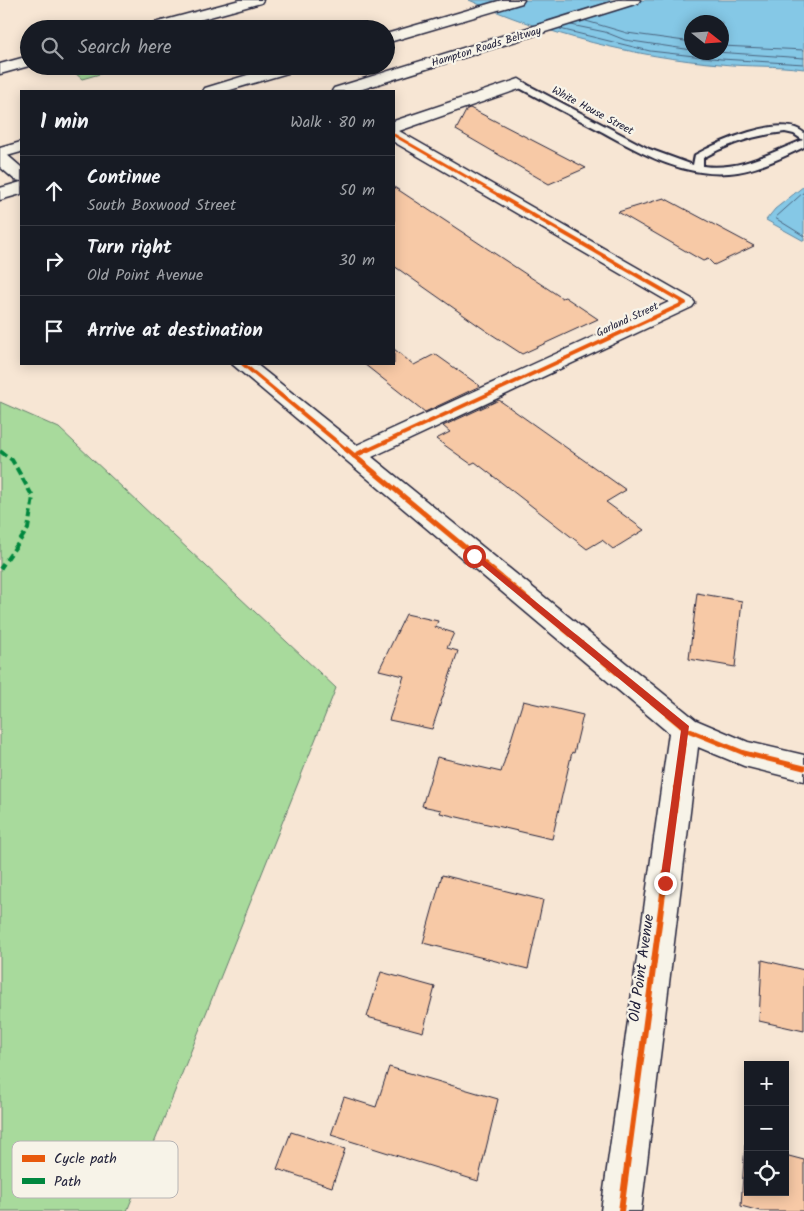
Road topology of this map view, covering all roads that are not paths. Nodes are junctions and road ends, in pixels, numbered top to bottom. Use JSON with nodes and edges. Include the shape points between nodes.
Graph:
{"nodes":[{"id":1,"x":204,"y":0,"type":"edge"},
{"id":2,"x":256,"y":0,"type":"edge"},
{"id":3,"x":516,"y":0,"type":"edge"},
{"id":4,"x":633,"y":0,"type":"edge"},
{"id":5,"x":226,"y":8,"type":"junction"},
{"id":6,"x":181,"y":20,"type":"edge"},
{"id":7,"x":395,"y":36,"type":"edge"},
{"id":8,"x":20,"y":63,"type":"edge"},
{"id":9,"x":0,"y":69,"type":"edge"},
{"id":10,"x":395,"y":74,"type":"edge"},
{"id":11,"x":265,"y":75,"type":"edge"},
{"id":12,"x":392,"y":75,"type":"edge"},
{"id":13,"x":519,"y":84,"type":"joint"},
{"id":14,"x":214,"y":90,"type":"edge"},
{"id":15,"x":343,"y":90,"type":"edge"},
{"id":16,"x":395,"y":127,"type":"edge"},
{"id":17,"x":395,"y":136,"type":"edge"},
{"id":18,"x":804,"y":138,"type":"edge"},
{"id":19,"x":804,"y":143,"type":"edge"},
{"id":20,"x":20,"y":147,"type":"edge"},
{"id":21,"x":0,"y":153,"type":"edge"},
{"id":22,"x":0,"y":158,"type":"edge"},
{"id":23,"x":698,"y":168,"type":"junction"},
{"id":24,"x":20,"y":175,"type":"edge"},
{"id":25,"x":20,"y":188,"type":"edge"},
{"id":26,"x":0,"y":194,"type":"edge"},
{"id":27,"x":244,"y":365,"type":"edge"},
{"id":28,"x":354,"y":456,"type":"junction"},
{"id":29,"x":686,"y":728,"type":"junction"},
{"id":30,"x":804,"y":768,"type":"edge"},
{"id":31,"x":621,"y":1211,"type":"edge"}],
"edges":[{"from":1,"to":5,"type":"main road"},
{"from":2,"to":5,"type":"main road"},
{"from":3,"to":7,"type":"main road"},
{"from":4,"to":10,"type":"main road","name":"Hampton Roads Beltway"},
{"from":5,"to":6,"type":"main road"},
{"from":8,"to":9,"type":"main road"},
{"from":11,"to":14,"type":"main road"},
{"from":12,"to":15,"type":"main road","name":"Hampton Roads Beltway"},
{"from":13,"to":16,"type":"main road"},
{"from":13,"to":23,"type":"lane","name":"White House Street","via":[[656,156]]},
{"from":17,"to":28,"type":"main road","name":"Garland Street","via":[[685,303]]},
{"from":18,"to":23,"type":"lane","via":[[792,129],[758,133],[710,149],[698,157]]},
{"from":19,"to":23,"type":"lane","name":"White House Street","via":[[730,170]]},
{"from":20,"to":21,"type":"main road"},
{"from":22,"to":24,"type":"main road"},
{"from":25,"to":26,"type":"main road"},
{"from":27,"to":28,"type":"main road"},
{"from":28,"to":29,"type":"main road"},
{"from":29,"to":30,"type":"main road","via":[[744,752]]},
{"from":29,"to":31,"type":"main road","name":"Old Point Avenue"}]}
